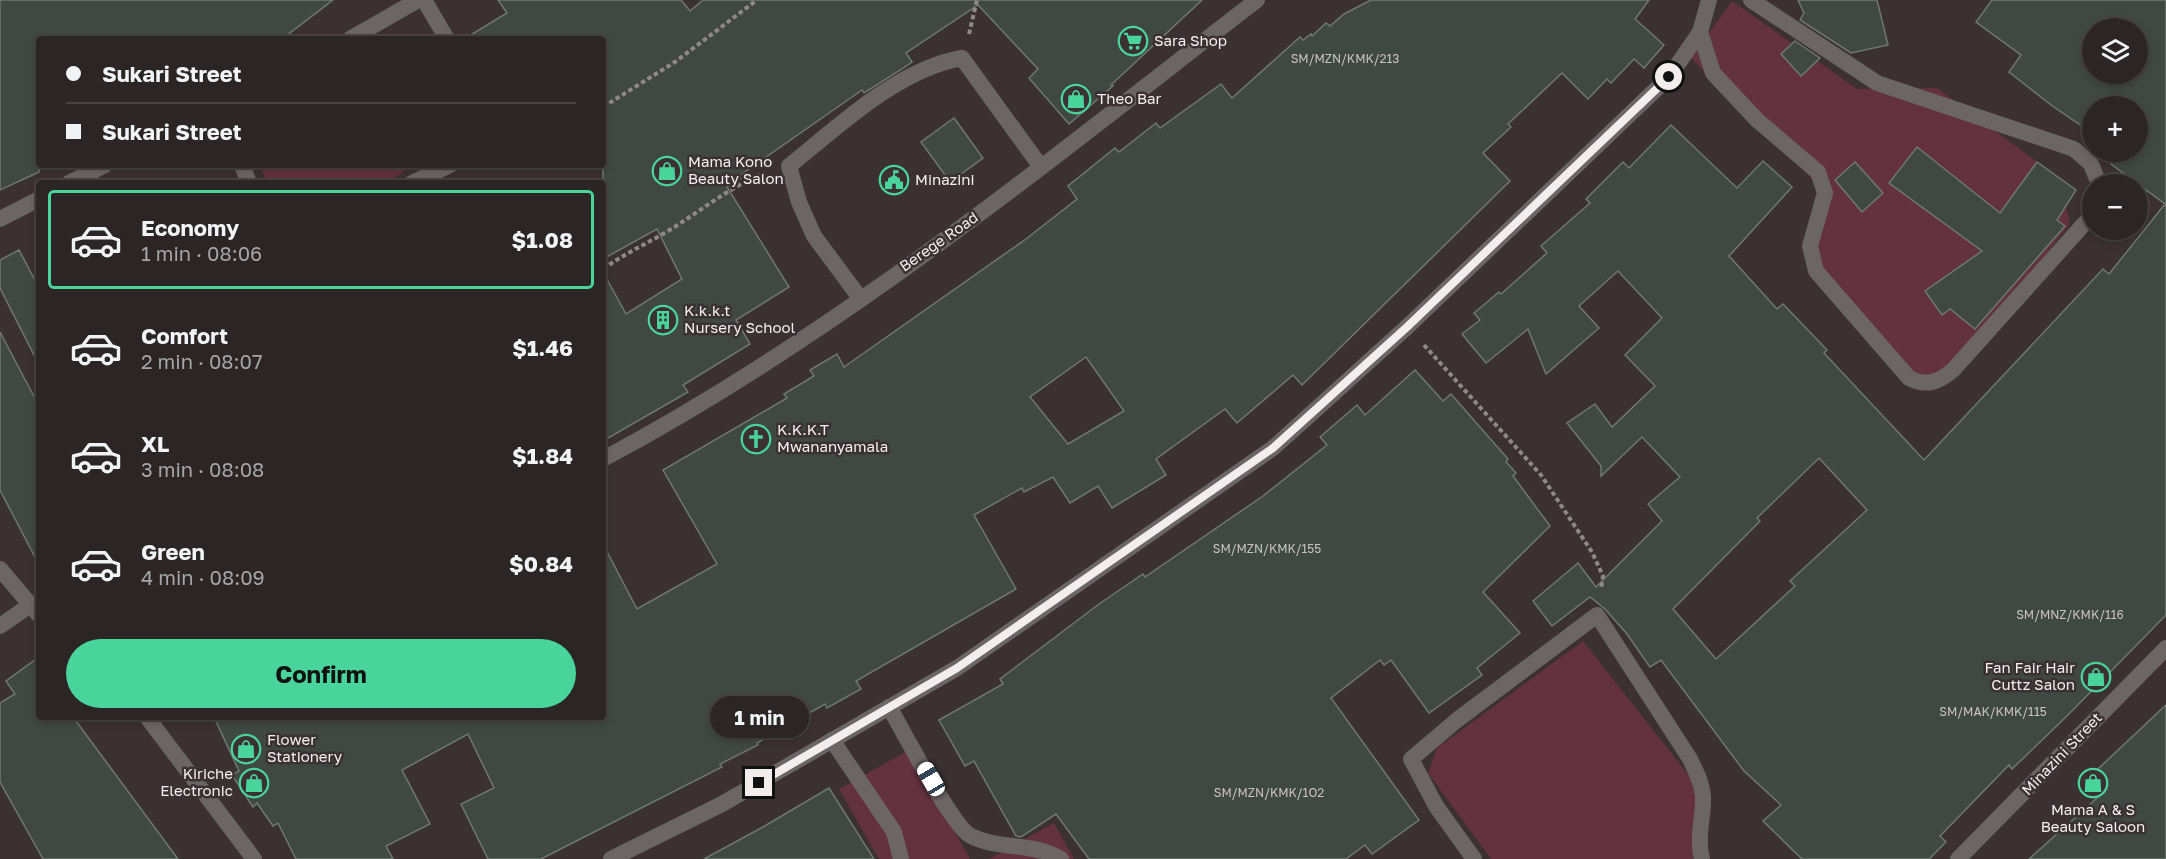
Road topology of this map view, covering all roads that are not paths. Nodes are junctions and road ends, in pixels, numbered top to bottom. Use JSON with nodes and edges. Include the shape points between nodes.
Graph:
{"nodes":[{"id":1,"x":418,"y":0,"type":"edge"},
{"id":2,"x":424,"y":0,"type":"edge"},
{"id":3,"x":1257,"y":0,"type":"edge"},
{"id":4,"x":1709,"y":0,"type":"edge"},
{"id":5,"x":1751,"y":0,"type":"edge"},
{"id":6,"x":1700,"y":32,"type":"junction"},
{"id":7,"x":355,"y":36,"type":"edge"},
{"id":8,"x":445,"y":36,"type":"edge"},
{"id":9,"x":99,"y":168,"type":"edge"},
{"id":10,"x":444,"y":168,"type":"edge"},
{"id":11,"x":1041,"y":168,"type":"junction"},
{"id":12,"x":2095,"y":174,"type":"edge"},
{"id":13,"x":75,"y":180,"type":"edge"},
{"id":14,"x":418,"y":180,"type":"edge"},
{"id":15,"x":36,"y":201,"type":"edge"},
{"id":16,"x":0,"y":219,"type":"edge"},
{"id":17,"x":2082,"y":226,"type":"edge"},
{"id":18,"x":860,"y":298,"type":"junction"},
{"id":19,"x":606,"y":457,"type":"edge"},
{"id":20,"x":0,"y":569,"type":"edge"},
{"id":21,"x":34,"y":611,"type":"edge"},
{"id":22,"x":0,"y":626,"type":"edge"},
{"id":23,"x":2166,"y":648,"type":"edge"},
{"id":24,"x":889,"y":707,"type":"junction"},
{"id":25,"x":149,"y":720,"type":"edge"},
{"id":26,"x":832,"y":740,"type":"junction"},
{"id":27,"x":254,"y":859,"type":"edge"},
{"id":28,"x":611,"y":859,"type":"edge"},
{"id":29,"x":901,"y":859,"type":"edge"},
{"id":30,"x":1061,"y":859,"type":"edge"},
{"id":31,"x":1474,"y":859,"type":"edge"},
{"id":32,"x":1702,"y":859,"type":"edge"},
{"id":33,"x":1958,"y":859,"type":"edge"}],
"edges":[{"from":1,"to":7,"type":"street"},
{"from":2,"to":8,"type":"street"},
{"from":3,"to":11,"type":"street","name":"Berege Road"},
{"from":4,"to":6,"type":"street"},
{"from":5,"to":12,"type":"street","via":[[1877,83],[2074,148],[2091,164]]},
{"from":6,"to":17,"type":"street","via":[[1713,73],[1757,120],[1818,172],[1825,193],[1810,246],[1816,271],[1909,378],[1918,383],[1935,382],[1953,370]]},
{"from":6,"to":24,"type":"street","via":[[1669,77],[1407,327],[1273,448],[957,668]]},
{"from":9,"to":13,"type":"street"},
{"from":10,"to":14,"type":"street"},
{"from":11,"to":18,"type":"street","name":"Berege Road"},
{"from":11,"to":18,"type":"street","via":[[962,58],[938,62],[915,73],[836,127],[789,166],[814,236]]},
{"from":15,"to":16,"type":"street"},
{"from":18,"to":19,"type":"street","name":"Berege Road","via":[[785,350]]},
{"from":20,"to":21,"type":"street"},
{"from":21,"to":22,"type":"street"},
{"from":23,"to":33,"type":"street","name":"Minazini Street"},
{"from":24,"to":26,"type":"street"},
{"from":24,"to":30,"type":"street","via":[[952,815],[969,836],[1028,846]]},
{"from":25,"to":27,"type":"street"},
{"from":26,"to":28,"type":"street","via":[[722,804]]},
{"from":26,"to":29,"type":"street","via":[[894,832]]},
{"from":31,"to":32,"type":"street","via":[[1436,806],[1411,759],[1597,615],[1690,759],[1703,796],[1699,848]]}]}
